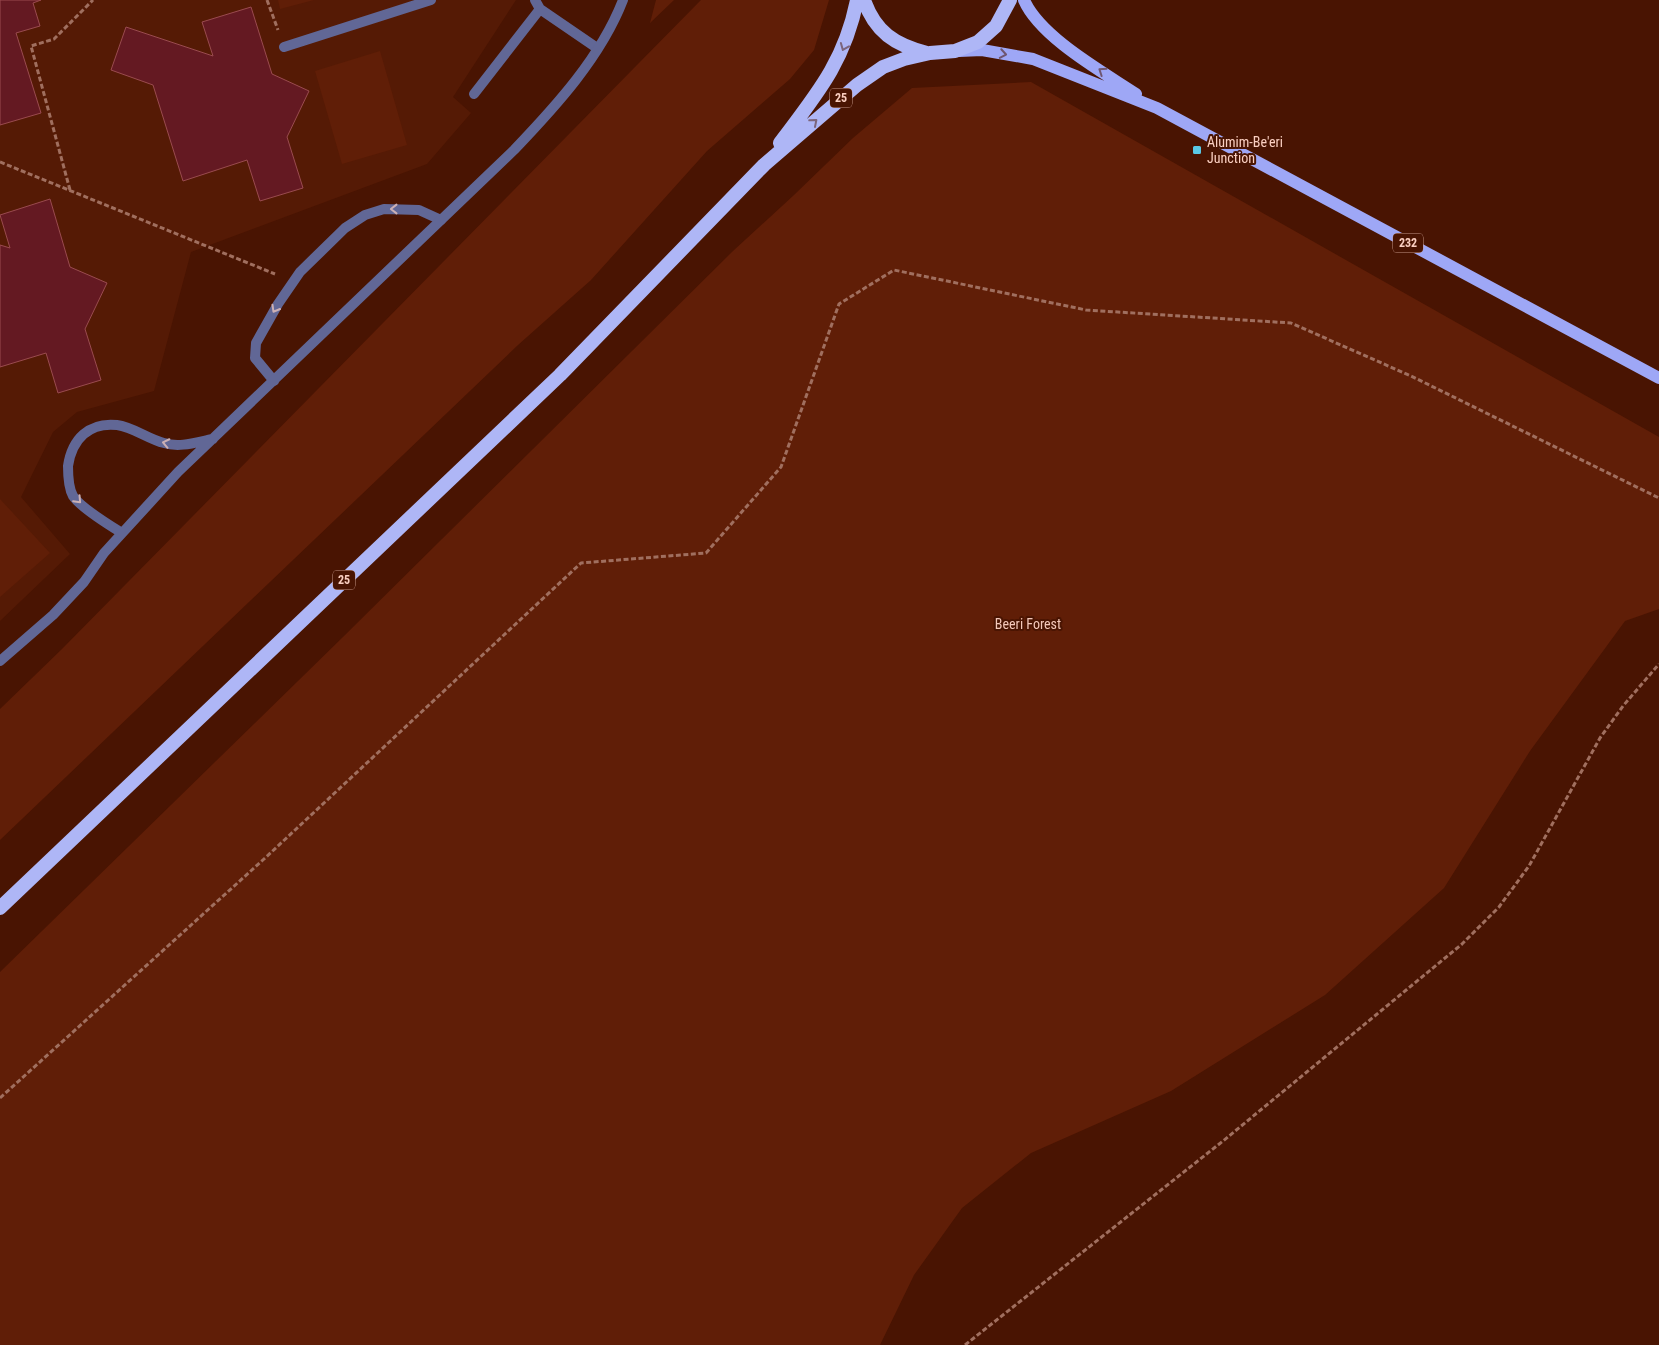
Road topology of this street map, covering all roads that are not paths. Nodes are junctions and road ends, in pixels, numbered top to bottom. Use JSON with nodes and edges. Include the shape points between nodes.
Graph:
{"nodes":[{"id":1,"x":431,"y":0,"type":"edge"},
{"id":2,"x":624,"y":0,"type":"edge"},
{"id":3,"x":857,"y":0,"type":"edge"},
{"id":4,"x":864,"y":0,"type":"edge"},
{"id":5,"x":1010,"y":0,"type":"edge"},
{"id":6,"x":1024,"y":0,"type":"edge"},
{"id":7,"x":537,"y":4,"type":"edge"},
{"id":8,"x":284,"y":47,"type":"road end"},
{"id":9,"x":597,"y":48,"type":"junction"},
{"id":10,"x":955,"y":51,"type":"junction"},
{"id":11,"x":930,"y":53,"type":"junction"},
{"id":12,"x":474,"y":94,"type":"dead end"},
{"id":13,"x":1157,"y":108,"type":"junction"},
{"id":14,"x":764,"y":165,"type":"junction"},
{"id":15,"x":441,"y":220,"type":"junction"},
{"id":16,"x":1659,"y":378,"type":"edge"},
{"id":17,"x":274,"y":381,"type":"junction"},
{"id":18,"x":214,"y":438,"type":"junction"},
{"id":19,"x":122,"y":533,"type":"junction"},
{"id":20,"x":0,"y":661,"type":"edge"},
{"id":21,"x":0,"y":908,"type":"edge"}],
"edges":[{"from":1,"to":8,"type":"street"},
{"from":2,"to":9,"type":"street","via":[[615,22]]},
{"from":3,"to":14,"type":"highway","number":"25","one_way":true,"via":[[852,24],[828,79]]},
{"from":4,"to":11,"type":"highway","number":"25","via":[[868,13],[885,34],[906,48]]},
{"from":5,"to":10,"type":"highway","number":"25","via":[[996,26],[978,42]]},
{"from":13,"to":6,"type":"main road","number":"232","one_way":true,"via":[[1066,46],[1043,26]]},
{"from":7,"to":9,"type":"street"},
{"from":7,"to":12,"type":"street"},
{"from":9,"to":15,"type":"street","via":[[552,110]]},
{"from":10,"to":11,"type":"highway","number":"25"},
{"from":10,"to":13,"type":"main road","number":"232","one_way":true,"via":[[982,50],[1033,59]]},
{"from":14,"to":11,"type":"highway","number":"25","one_way":true,"via":[[863,80],[897,62]]},
{"from":13,"to":16,"type":"main road","number":"232"},
{"from":14,"to":21,"type":"highway","number":"25","via":[[560,374]]},
{"from":15,"to":17,"type":"street"},
{"from":15,"to":17,"type":"street","one_way":true,"via":[[419,210],[384,209],[365,215],[345,228],[300,272],[256,343],[255,358]]},
{"from":17,"to":18,"type":"street"},
{"from":18,"to":19,"type":"street"},
{"from":18,"to":19,"type":"street","one_way":true,"via":[[182,445],[165,444],[118,425],[98,426],[80,436],[70,453],[68,471],[73,495]]},
{"from":19,"to":20,"type":"street","via":[[84,582]]}]}
